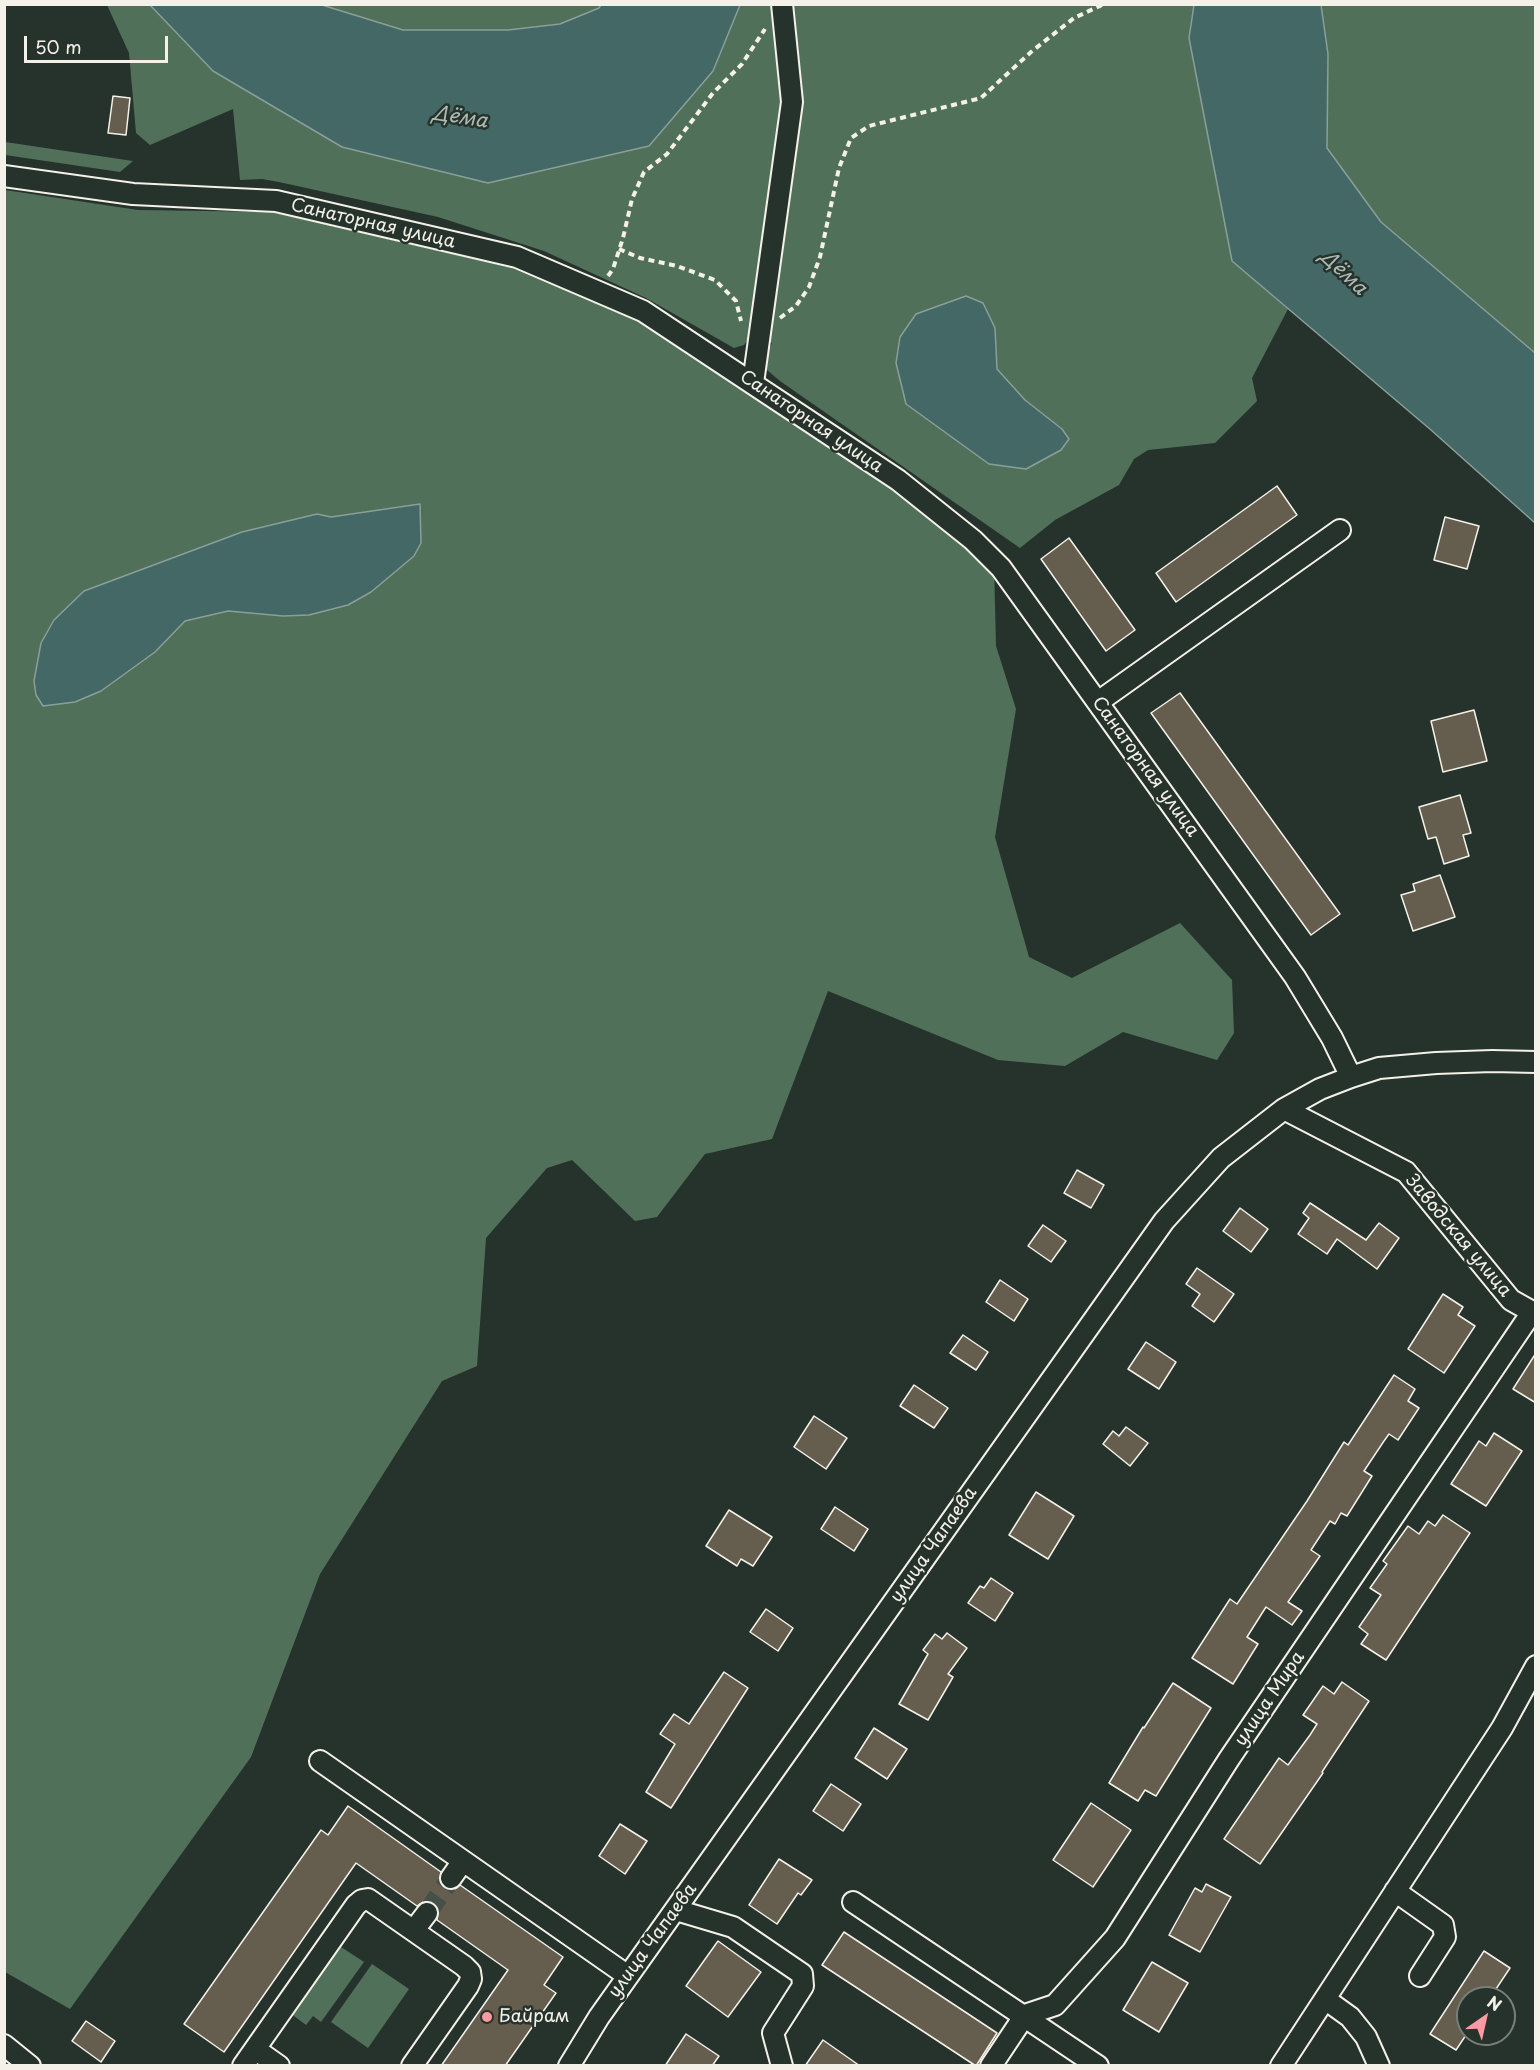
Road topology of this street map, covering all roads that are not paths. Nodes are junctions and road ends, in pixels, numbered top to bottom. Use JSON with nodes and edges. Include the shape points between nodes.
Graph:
{"nodes":[{"id":1,"x":783,"y":4,"type":"edge"},
{"id":2,"x":4,"y":176,"type":"edge"},
{"id":3,"x":753,"y":383,"type":"junction"},
{"id":4,"x":1340,"y":530,"type":"dead end"},
{"id":5,"x":1098,"y":702,"type":"junction"},
{"id":6,"x":1536,"y":1062,"type":"edge"},
{"id":7,"x":1351,"y":1077,"type":"junction"},
{"id":8,"x":1284,"y":1110,"type":"junction"},
{"id":9,"x":1534,"y":1313,"type":"edge"},
{"id":10,"x":1536,"y":1666,"type":"edge"},
{"id":11,"x":320,"y":1761,"type":"dead end"},
{"id":12,"x":463,"y":1861,"type":"junction"},
{"id":13,"x":451,"y":1878,"type":"tunnel mouth"},
{"id":14,"x":1395,"y":1892,"type":"junction"},
{"id":15,"x":853,"y":1902,"type":"dead end"},
{"id":16,"x":676,"y":1910,"type":"junction"},
{"id":17,"x":427,"y":1913,"type":"tunnel mouth"},
{"id":18,"x":414,"y":1930,"type":"junction"},
{"id":19,"x":628,"y":1976,"type":"junction"},
{"id":20,"x":1420,"y":1976,"type":"dead end"},
{"id":21,"x":1325,"y":1999,"type":"junction"},
{"id":22,"x":1025,"y":2015,"type":"junction"},
{"id":23,"x":4,"y":2045,"type":"edge"},
{"id":24,"x":255,"y":2049,"type":"junction"},
{"id":25,"x":30,"y":2066,"type":"edge"},
{"id":26,"x":243,"y":2066,"type":"edge"},
{"id":27,"x":279,"y":2066,"type":"edge"},
{"id":28,"x":412,"y":2066,"type":"edge"},
{"id":29,"x":569,"y":2066,"type":"edge"},
{"id":30,"x":782,"y":2066,"type":"edge"},
{"id":31,"x":992,"y":2066,"type":"edge"},
{"id":32,"x":1098,"y":2066,"type":"edge"},
{"id":33,"x":1281,"y":2066,"type":"edge"},
{"id":34,"x":1379,"y":2066,"type":"edge"}],
"edges":[{"from":1,"to":3,"type":"street","via":[[792,102]]},
{"from":2,"to":3,"type":"street","name":"Санаторная улица","via":[[133,194],[276,201],[517,256],[643,311]]},
{"from":3,"to":5,"type":"street","name":"Санаторная улица","via":[[898,480],[986,551]]},
{"from":4,"to":5,"type":"street"},
{"from":5,"to":7,"type":"street","name":"Санаторная улица","via":[[1296,977]]},
{"from":6,"to":7,"type":"street","name":"улица Чапаева","via":[[1436,1063],[1378,1068]]},
{"from":7,"to":8,"type":"street","name":"улица Чапаева"},
{"from":8,"to":9,"type":"street","name":"Заводская улица","via":[[1406,1172],[1511,1300]]},
{"from":8,"to":16,"type":"street","name":"улица Чапаева","via":[[1221,1158],[1164,1221]]},
{"from":9,"to":22,"type":"street","name":"улица Мира","via":[[1229,1759],[1115,1938],[1055,2005]]},
{"from":10,"to":14,"type":"street","via":[[1502,1728]]},
{"from":11,"to":12,"type":"street"},
{"from":12,"to":13,"type":"street"},
{"from":12,"to":19,"type":"street"},
{"from":14,"to":20,"type":"street","via":[[1443,1925],[1445,1937]]},
{"from":14,"to":21,"type":"street"},
{"from":15,"to":22,"type":"street"},
{"from":16,"to":19,"type":"street","name":"улица Чапаева"},
{"from":16,"to":30,"type":"street","via":[[733,1927],[802,1974],[803,1986],[773,2033]]},
{"from":17,"to":18,"type":"street"},
{"from":18,"to":24,"type":"street","via":[[375,1903],[362,1900]]},
{"from":18,"to":28,"type":"street","via":[[464,1966],[471,1979]]},
{"from":19,"to":29,"type":"street","name":"улица Чапаева"},
{"from":21,"to":33,"type":"street"},
{"from":21,"to":34,"type":"street","via":[[1350,2018],[1366,2037]]},
{"from":22,"to":31,"type":"street"},
{"from":22,"to":32,"type":"street"},
{"from":23,"to":25,"type":"street"},
{"from":24,"to":26,"type":"street"},
{"from":24,"to":27,"type":"street"}]}
